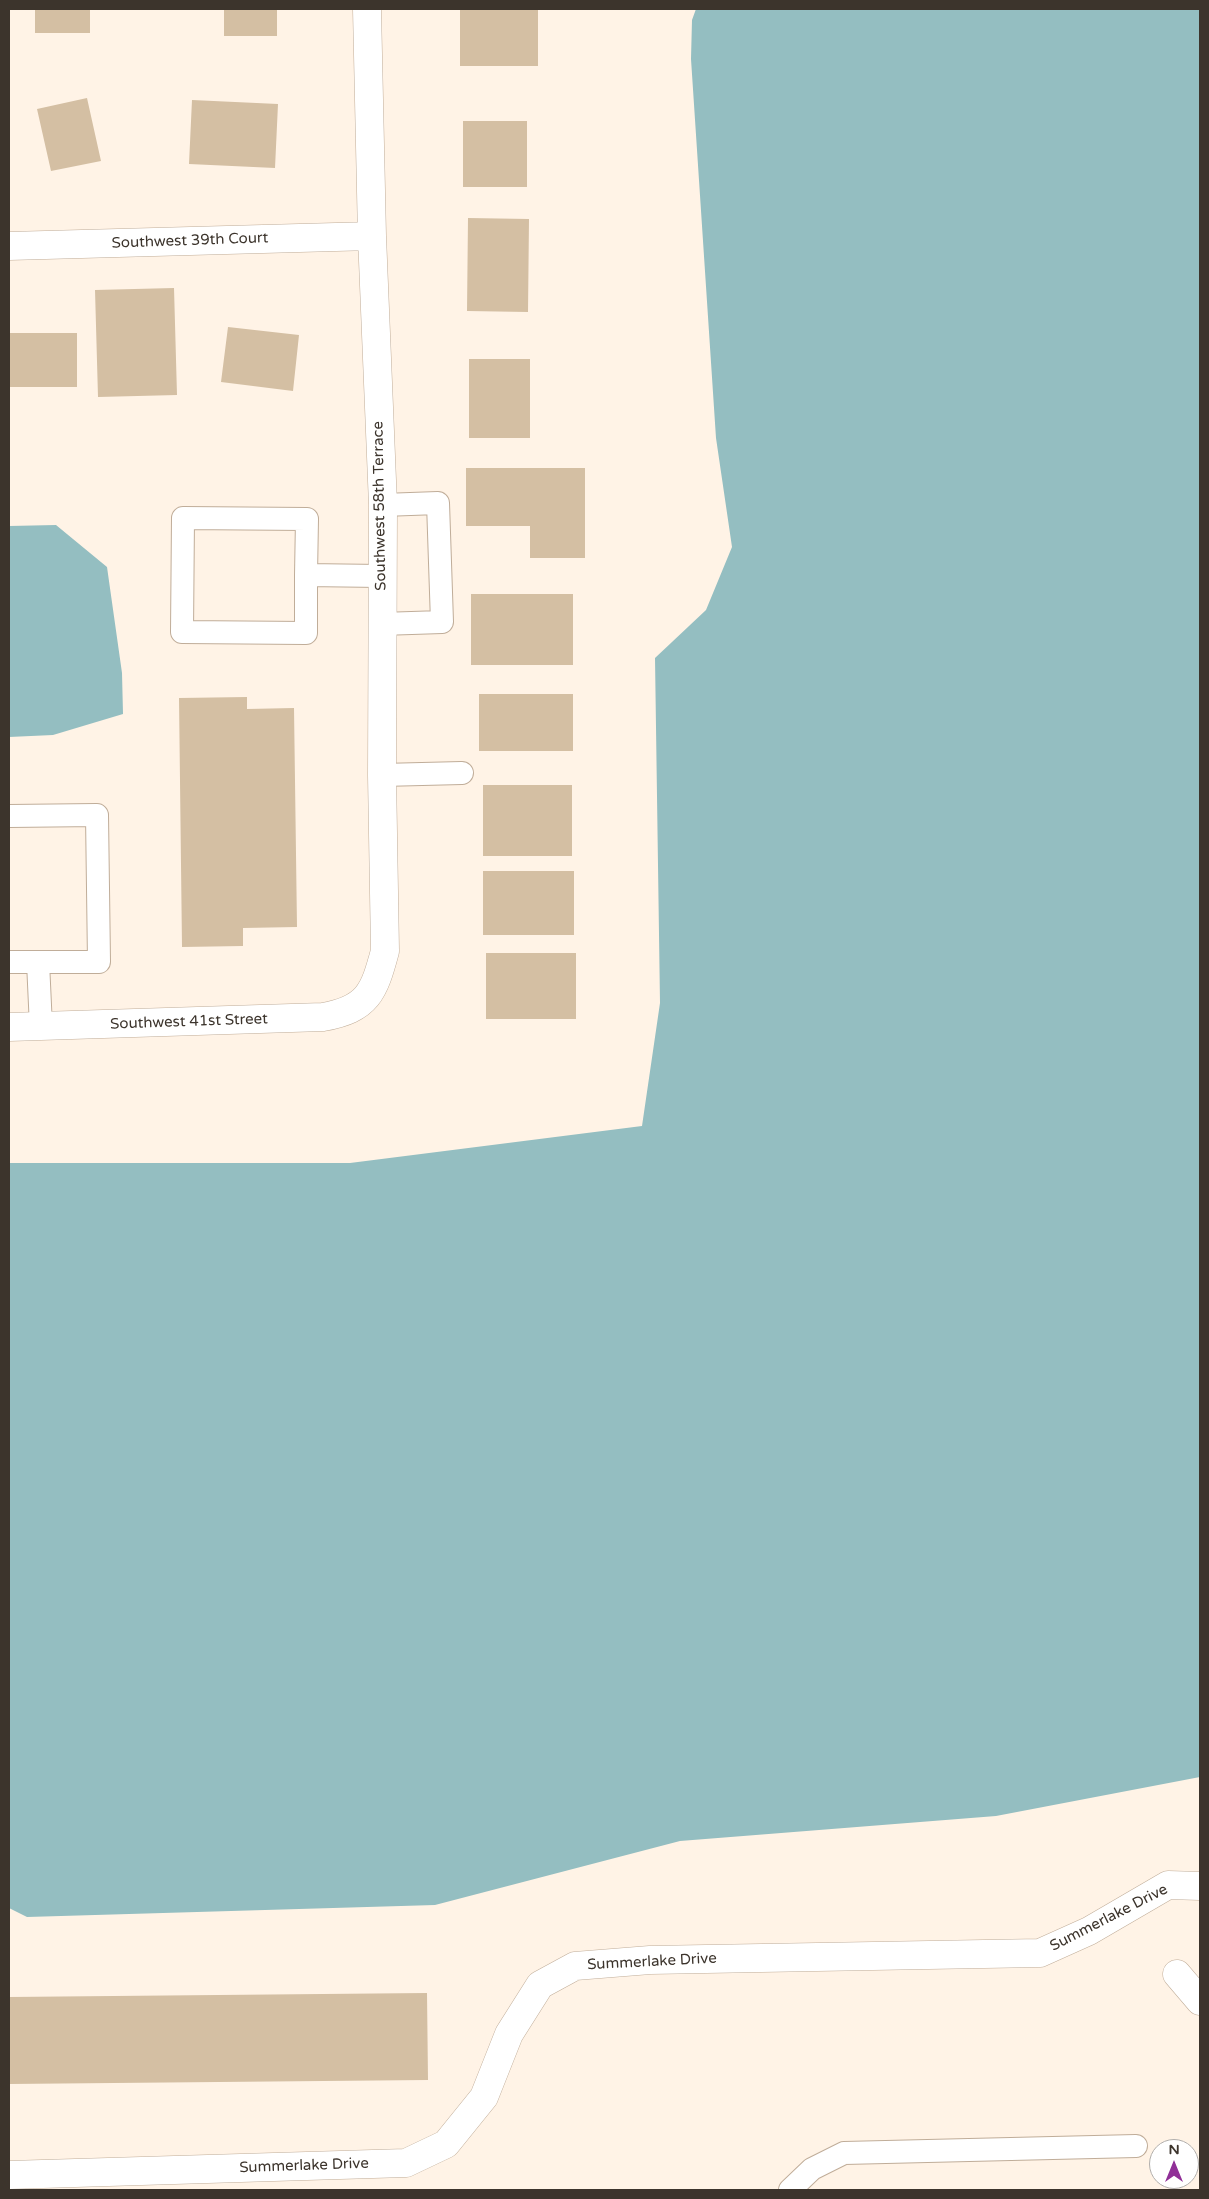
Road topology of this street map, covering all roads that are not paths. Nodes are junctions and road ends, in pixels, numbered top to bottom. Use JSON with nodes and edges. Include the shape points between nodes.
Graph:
{"nodes":[{"id":1,"x":367,"y":9,"type":"edge"},
{"id":2,"x":372,"y":236,"type":"junction"},
{"id":3,"x":9,"y":246,"type":"edge"},
{"id":4,"x":383,"y":505,"type":"junction"},
{"id":5,"x":306,"y":575,"type":"junction"},
{"id":6,"x":381,"y":576,"type":"junction"},
{"id":7,"x":381,"y":624,"type":"junction"},
{"id":8,"x":462,"y":773,"type":"dead end"},
{"id":9,"x":382,"y":775,"type":"junction"},
{"id":10,"x":9,"y":816,"type":"edge"},
{"id":11,"x":9,"y":962,"type":"edge"},
{"id":12,"x":38,"y":962,"type":"junction"},
{"id":13,"x":365,"y":1000,"type":"joint"},
{"id":14,"x":9,"y":1027,"type":"edge"},
{"id":15,"x":41,"y":1027,"type":"junction"},
{"id":16,"x":1200,"y":1886,"type":"edge"},
{"id":17,"x":1177,"y":1974,"type":"dead end"},
{"id":18,"x":1200,"y":2001,"type":"edge"},
{"id":19,"x":1136,"y":2146,"type":"dead end"},
{"id":20,"x":9,"y":2175,"type":"edge"},
{"id":21,"x":790,"y":2190,"type":"edge"}],
"edges":[{"from":1,"to":2,"type":"street","name":"Southwest 58th Terrace"},
{"from":2,"to":3,"type":"street","name":"Southwest 39th Court"},
{"from":2,"to":4,"type":"street","name":"Southwest 58th Terrace"},
{"from":4,"to":6,"type":"street","name":"Southwest 58th Terrace"},
{"from":4,"to":7,"type":"lane","via":[[438,503],[442,622]]},
{"from":5,"to":5,"type":"lane","via":[[306,633],[182,632],[183,518],[307,519]]},
{"from":5,"to":6,"type":"lane"},
{"from":6,"to":7,"type":"street","name":"Southwest 58th Terrace"},
{"from":7,"to":9,"type":"street","name":"Southwest 58th Terrace"},
{"from":8,"to":9,"type":"lane"},
{"from":9,"to":13,"type":"street","name":"Southwest 58th Terrace","via":[[385,951],[378,979]]},
{"from":10,"to":12,"type":"lane","via":[[97,815],[99,962]]},
{"from":11,"to":12,"type":"lane"},
{"from":12,"to":15,"type":"lane"},
{"from":13,"to":15,"type":"street","name":"Southwest 41st Street","via":[[344,1013],[323,1017]]},
{"from":14,"to":15,"type":"street","name":"Southwest 41st Street"},
{"from":16,"to":20,"type":"street","name":"Summerlake Drive","via":[[1168,1885],[1089,1931],[1040,1953],[650,1960],[575,1966],[540,1985],[509,2034],[484,2097],[446,2144],[406,2163]]},
{"from":17,"to":18,"type":"street"},
{"from":19,"to":21,"type":"lane","via":[[844,2153],[812,2169]]}]}
